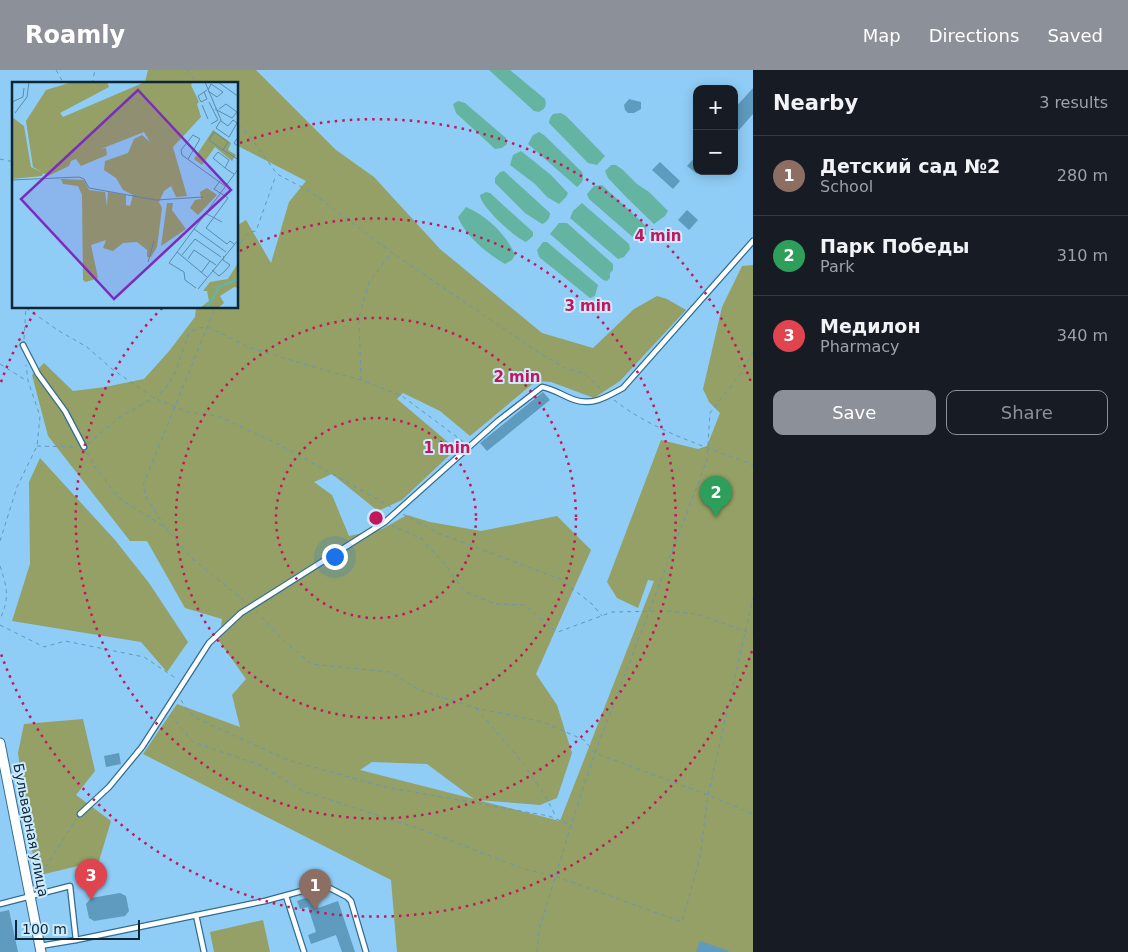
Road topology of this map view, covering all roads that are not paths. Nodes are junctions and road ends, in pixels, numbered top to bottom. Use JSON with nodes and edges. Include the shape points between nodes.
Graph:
{"nodes":[{"id":1,"x":753,"y":241,"type":"edge"},
{"id":2,"x":23,"y":345,"type":"road end"},
{"id":3,"x":84,"y":447,"type":"road end"},
{"id":4,"x":0,"y":744,"type":"edge"},
{"id":5,"x":2,"y":764,"type":"edge"},
{"id":6,"x":80,"y":814,"type":"road end"},
{"id":7,"x":30,"y":896,"type":"junction"},
{"id":8,"x":286,"y":896,"type":"junction"},
{"id":9,"x":0,"y":904,"type":"edge"},
{"id":10,"x":196,"y":915,"type":"junction"},
{"id":11,"x":76,"y":940,"type":"junction"},
{"id":12,"x":41,"y":949,"type":"edge"},
{"id":13,"x":204,"y":952,"type":"edge"},
{"id":14,"x":304,"y":952,"type":"edge"},
{"id":15,"x":366,"y":952,"type":"edge"}],
"edges":[{"from":1,"to":6,"type":"lane","via":[[623,388],[595,402],[576,401],[542,387],[385,522],[241,613],[209,643],[142,747],[109,787]]},
{"from":2,"to":3,"type":"lane"},
{"from":4,"to":5,"type":"street","name":"Бульварная улица"},
{"from":5,"to":7,"type":"street","name":"Бульварная улица"},
{"from":7,"to":9,"type":"lane"},
{"from":7,"to":11,"type":"lane","via":[[70,886]]},
{"from":7,"to":12,"type":"street","name":"Бульварная улица"},
{"from":8,"to":10,"type":"lane"},
{"from":8,"to":14,"type":"lane"},
{"from":8,"to":15,"type":"lane","via":[[324,886],[347,897]]},
{"from":10,"to":11,"type":"lane"},
{"from":10,"to":13,"type":"lane"},
{"from":11,"to":12,"type":"lane"}]}
